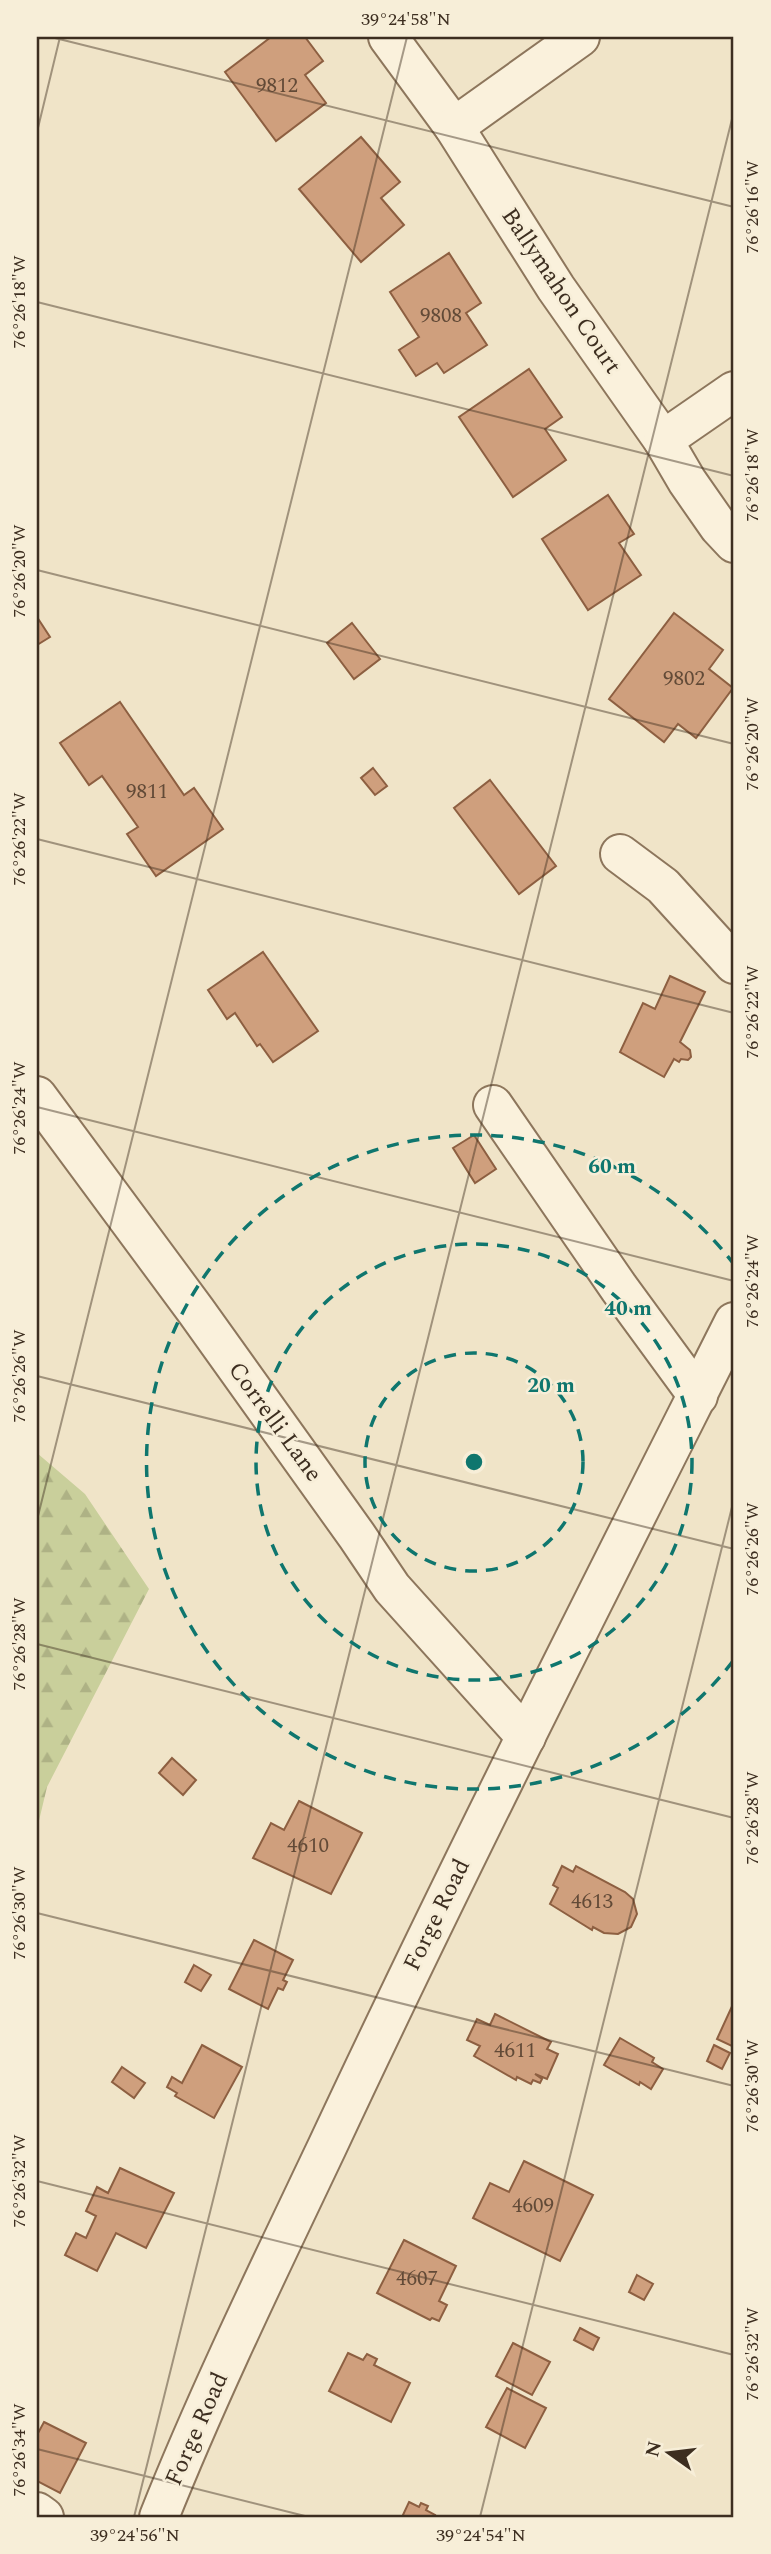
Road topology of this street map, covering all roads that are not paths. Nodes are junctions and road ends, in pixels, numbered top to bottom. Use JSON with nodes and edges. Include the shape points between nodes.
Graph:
{"nodes":[{"id":1,"x":388,"y":37,"type":"edge"},
{"id":2,"x":580,"y":37,"type":"edge"},
{"id":3,"x":454,"y":127,"type":"junction"},
{"id":4,"x":734,"y":391,"type":"edge"},
{"id":5,"x":663,"y":440,"type":"junction"},
{"id":6,"x":734,"y":543,"type":"edge"},
{"id":7,"x":620,"y":854,"type":"dead end"},
{"id":8,"x":734,"y":964,"type":"edge"},
{"id":9,"x":37,"y":1096,"type":"edge"},
{"id":10,"x":493,"y":1105,"type":"dead end"},
{"id":11,"x":734,"y":1322,"type":"edge"},
{"id":12,"x":698,"y":1396,"type":"junction"},
{"id":13,"x":526,"y":1737,"type":"junction"},
{"id":14,"x":37,"y":2512,"type":"edge"},
{"id":15,"x":44,"y":2517,"type":"edge"},
{"id":16,"x":159,"y":2517,"type":"edge"}],
"edges":[{"from":1,"to":3,"type":"street","name":"Ballymahon Court"},
{"from":2,"to":3,"type":"street"},
{"from":3,"to":5,"type":"street","name":"Ballymahon Court","via":[[556,288]]},
{"from":4,"to":5,"type":"street"},
{"from":5,"to":6,"type":"street","name":"Ballymahon Court","via":[[706,509]]},
{"from":7,"to":8,"type":"street","via":[[663,886]]},
{"from":9,"to":13,"type":"street","name":"Correlli Lane","via":[[392,1588]]},
{"from":10,"to":12,"type":"street"},
{"from":11,"to":12,"type":"street","name":"Forge Road"},
{"from":12,"to":13,"type":"street","name":"Forge Road"},
{"from":13,"to":16,"type":"street","name":"Forge Road","via":[[250,2310]]},
{"from":14,"to":15,"type":"street"}]}
